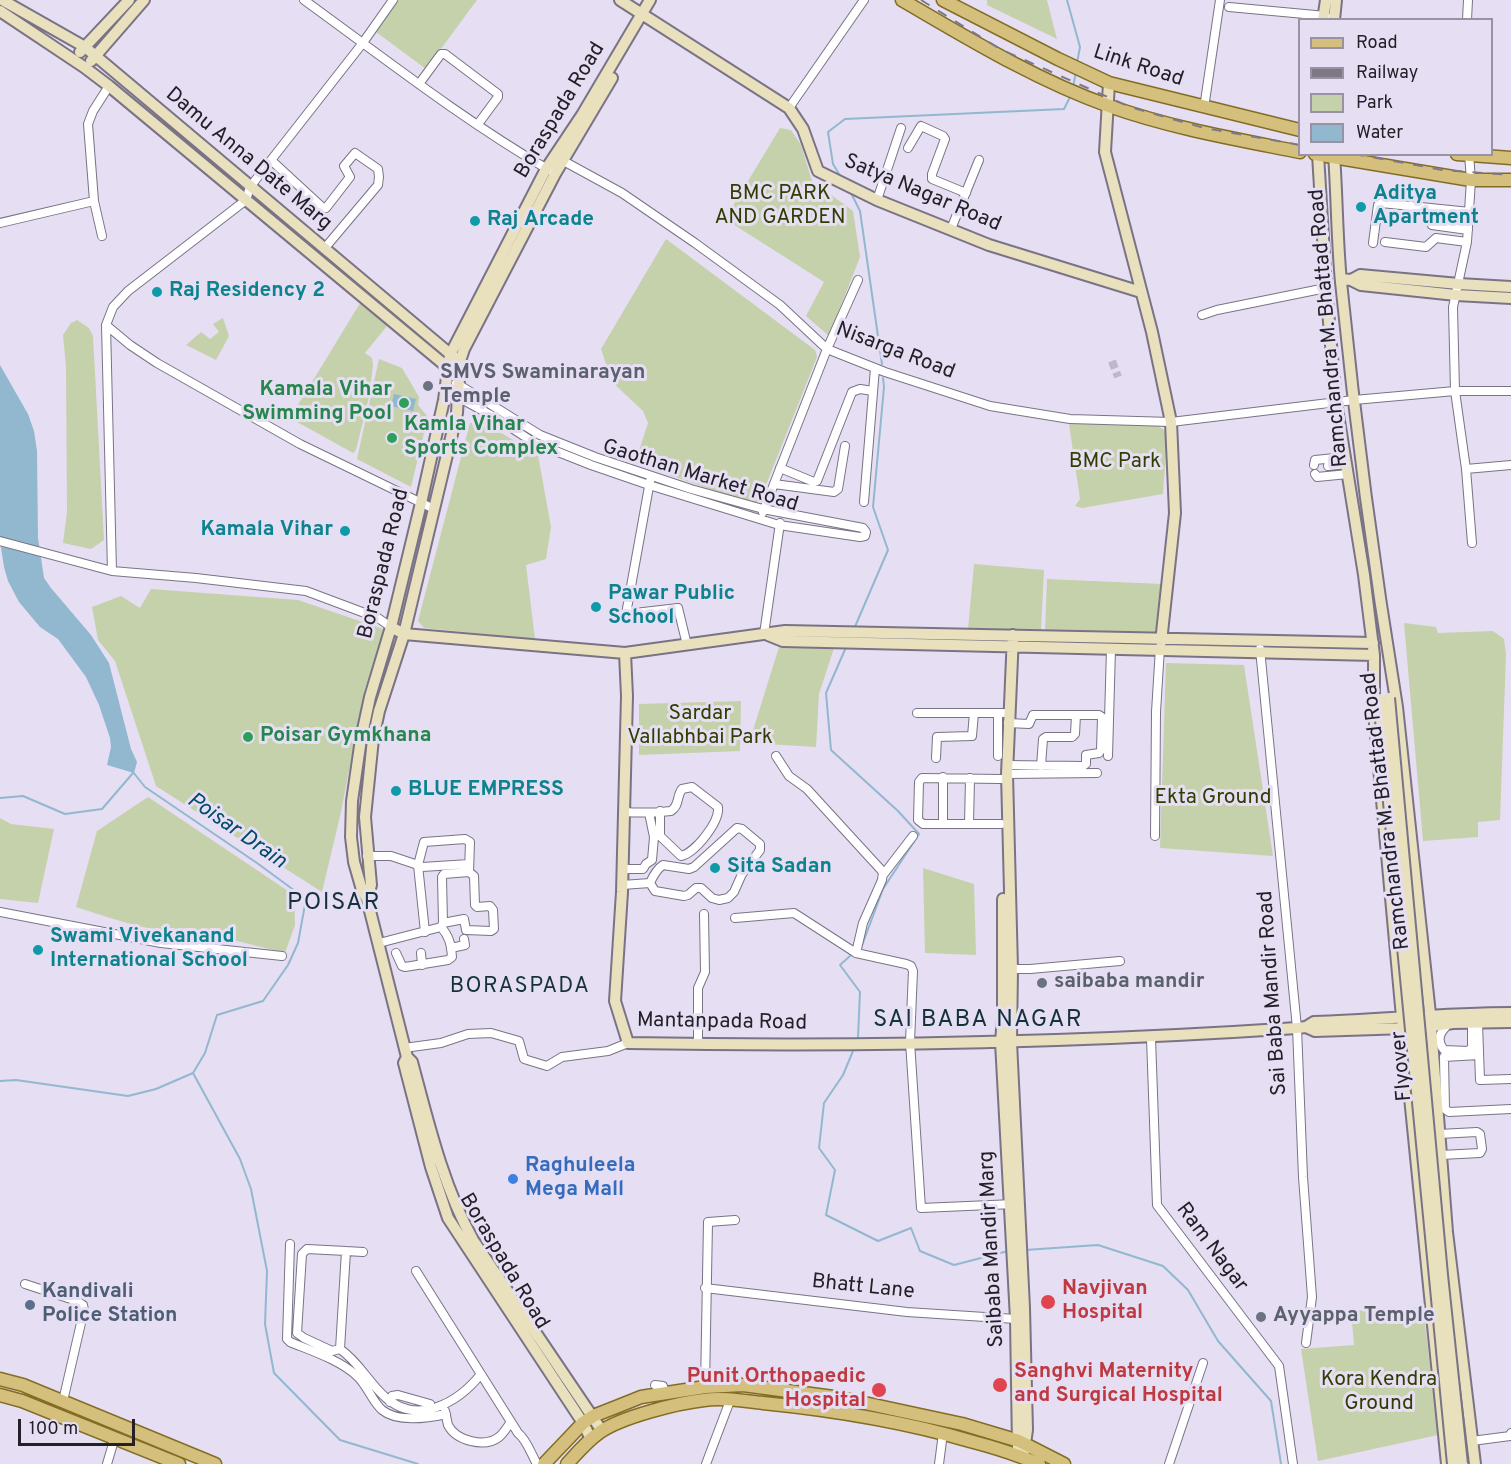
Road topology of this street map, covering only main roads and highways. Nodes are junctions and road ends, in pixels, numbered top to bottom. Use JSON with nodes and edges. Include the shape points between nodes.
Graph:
{"nodes":[{"id":1,"x":2,"y":0,"type":"edge"},
{"id":2,"x":129,"y":0,"type":"edge"},
{"id":3,"x":144,"y":0,"type":"edge"},
{"id":4,"x":620,"y":0,"type":"edge"},
{"id":5,"x":650,"y":0,"type":"edge"},
{"id":6,"x":658,"y":0,"type":"edge"},
{"id":7,"x":902,"y":0,"type":"edge"},
{"id":8,"x":943,"y":0,"type":"edge"},
{"id":9,"x":1326,"y":0,"type":"edge"},
{"id":10,"x":1336,"y":0,"type":"edge"},
{"id":11,"x":0,"y":11,"type":"edge"},
{"id":12,"x":644,"y":16,"type":"junction"},
{"id":13,"x":1329,"y":18,"type":"edge"},
{"id":14,"x":85,"y":47,"type":"junction"},
{"id":15,"x":95,"y":57,"type":"junction"},
{"id":16,"x":73,"y":60,"type":"junction"},
{"id":17,"x":84,"y":67,"type":"junction"},
{"id":18,"x":1109,"y":82,"type":"junction"},
{"id":19,"x":1107,"y":105,"type":"junction"},
{"id":20,"x":1298,"y":130,"type":"edge"},
{"id":21,"x":1298,"y":152,"type":"edge"},
{"id":22,"x":1317,"y":156,"type":"edge"},
{"id":23,"x":1334,"y":156,"type":"edge"},
{"id":24,"x":1480,"y":156,"type":"edge"},
{"id":25,"x":1511,"y":158,"type":"edge"},
{"id":26,"x":550,"y":171,"type":"junction"},
{"id":27,"x":1319,"y":173,"type":"junction"},
{"id":28,"x":1335,"y":174,"type":"junction"},
{"id":29,"x":1511,"y":180,"type":"edge"},
{"id":30,"x":1346,"y":280,"type":"junction"},
{"id":31,"x":366,"y":285,"type":"junction"},
{"id":32,"x":1511,"y":287,"type":"edge"},
{"id":33,"x":1457,"y":290,"type":"junction"},
{"id":34,"x":1140,"y":292,"type":"junction"},
{"id":35,"x":359,"y":294,"type":"junction"},
{"id":36,"x":1511,"y":298,"type":"edge"},
{"id":37,"x":450,"y":355,"type":"junction"},
{"id":38,"x":460,"y":361,"type":"junction"},
{"id":39,"x":447,"y":373,"type":"junction"},
{"id":40,"x":459,"y":379,"type":"junction"},
{"id":41,"x":392,"y":627,"type":"junction"},
{"id":42,"x":404,"y":634,"type":"junction"},
{"id":43,"x":1010,"y":640,"type":"junction"},
{"id":44,"x":1161,"y":643,"type":"junction"},
{"id":45,"x":625,"y":653,"type":"junction"},
{"id":46,"x":1374,"y":654,"type":"junction"},
{"id":47,"x":1389,"y":663,"type":"junction"},
{"id":48,"x":1384,"y":699,"type":"junction"},
{"id":49,"x":1001,"y":764,"type":"junction"},
{"id":50,"x":351,"y":812,"type":"junction"},
{"id":51,"x":365,"y":813,"type":"junction"},
{"id":52,"x":367,"y":899,"type":"junction"},
{"id":53,"x":1511,"y":1013,"type":"edge"},
{"id":54,"x":1430,"y":1014,"type":"junction"},
{"id":55,"x":1511,"y":1022,"type":"edge"},
{"id":56,"x":1402,"y":1023,"type":"junction"},
{"id":57,"x":1431,"y":1026,"type":"junction"},
{"id":58,"x":1006,"y":1042,"type":"junction"},
{"id":59,"x":1017,"y":1251,"type":"junction"},
{"id":60,"x":0,"y":1379,"type":"edge"},
{"id":61,"x":0,"y":1395,"type":"edge"},
{"id":62,"x":588,"y":1420,"type":"junction"},
{"id":63,"x":602,"y":1431,"type":"junction"},
{"id":64,"x":591,"y":1439,"type":"junction"},
{"id":65,"x":1020,"y":1454,"type":"edge"},
{"id":66,"x":179,"y":1464,"type":"edge"},
{"id":67,"x":215,"y":1464,"type":"edge"},
{"id":68,"x":544,"y":1464,"type":"edge"},
{"id":69,"x":567,"y":1464,"type":"edge"},
{"id":70,"x":1039,"y":1464,"type":"edge"},
{"id":71,"x":1064,"y":1464,"type":"edge"},
{"id":72,"x":1447,"y":1464,"type":"edge"},
{"id":73,"x":1453,"y":1464,"type":"edge"},
{"id":74,"x":1462,"y":1464,"type":"edge"},
{"id":75,"x":1475,"y":1464,"type":"edge"}],
"edges":[{"from":1,"to":14,"type":"main road","name":"Damu Anna Date Marg"},
{"from":2,"to":14,"type":"main road"},
{"from":3,"to":15,"type":"main road"},
{"from":4,"to":12,"type":"main road","name":"Satya Nagar Road"},
{"from":5,"to":12,"type":"main road","name":"Boraspada Road"},
{"from":6,"to":12,"type":"main road","name":"Boraspada Road"},
{"from":7,"to":19,"type":"main road","name":"Link Road","via":[[982,46]]},
{"from":8,"to":18,"type":"main road","name":"Link Road"},
{"from":9,"to":13,"type":"main road"},
{"from":10,"to":13,"type":"main road"},
{"from":11,"to":16,"type":"main road","name":"Damu Anna Date Marg"},
{"from":12,"to":26,"type":"main road","name":"Boraspada Road"},
{"from":12,"to":34,"type":"main road","name":"Satya Nagar Road","via":[[789,108],[802,129],[818,171],[877,200],[989,245]]},
{"from":14,"to":15,"type":"main road","name":"Damu Anna Date Marg"},
{"from":14,"to":16,"type":"main road"},
{"from":15,"to":17,"type":"main road"},
{"from":15,"to":31,"type":"main road","name":"Damu Anna Date Marg"},
{"from":16,"to":17,"type":"main road","name":"Damu Anna Date Marg"},
{"from":17,"to":35,"type":"main road","name":"Damu Anna Date Marg"},
{"from":18,"to":19,"type":"main road"},
{"from":18,"to":20,"type":"main road","name":"Link Road"},
{"from":19,"to":21,"type":"main road","name":"Link Road","via":[[1164,124]]},
{"from":19,"to":34,"type":"main road","via":[[1105,152]]},
{"from":22,"to":27,"type":"main road","name":"Ramchandra M. Bhattad Road"},
{"from":23,"to":28,"type":"main road","name":"Ramchandra M. Bhattad Road"},
{"from":23,"to":29,"type":"main road","via":[[1471,180]]},
{"from":24,"to":25,"type":"main road"},
{"from":26,"to":37,"type":"main road","name":"Boraspada Road"},
{"from":26,"to":38,"type":"main road","name":"Boraspada Road"},
{"from":27,"to":28,"type":"main road"},
{"from":27,"to":46,"type":"main road","name":"Ramchandra M. Bhattad Road","via":[[1336,402]]},
{"from":28,"to":30,"type":"main road","name":"Ramchandra M. Bhattad Road"},
{"from":30,"to":33,"type":"main road","via":[[1360,275]]},
{"from":30,"to":47,"type":"main road","name":"Ramchandra M. Bhattad Road","via":[[1354,400]]},
{"from":31,"to":35,"type":"main road"},
{"from":31,"to":37,"type":"main road","name":"Damu Anna Date Marg"},
{"from":32,"to":33,"type":"main road"},
{"from":33,"to":36,"type":"main road"},
{"from":34,"to":44,"type":"main road","via":[[1171,422],[1175,513]]},
{"from":35,"to":39,"type":"main road","name":"Damu Anna Date Marg"},
{"from":37,"to":38,"type":"main road","name":"Damu Anna Date Marg"},
{"from":37,"to":39,"type":"main road","name":"Boraspada Road"},
{"from":38,"to":40,"type":"main road","name":"Boraspada Road"},
{"from":39,"to":40,"type":"main road","name":"Gaothan Market Road"},
{"from":39,"to":41,"type":"main road","name":"Boraspada Road","via":[[422,503]]},
{"from":40,"to":42,"type":"main road","name":"Boraspada Road","via":[[457,413]]},
{"from":41,"to":42,"type":"main road"},
{"from":41,"to":50,"type":"main road","name":"Boraspada Road","via":[[370,697]]},
{"from":42,"to":45,"type":"main road"},
{"from":42,"to":51,"type":"main road","name":"Boraspada Road","via":[[373,738]]},
{"from":43,"to":44,"type":"main road"},
{"from":43,"to":44,"type":"main road","via":[[1111,648]]},
{"from":43,"to":45,"type":"main road","via":[[843,637],[785,631]]},
{"from":43,"to":49,"type":"main road"},
{"from":44,"to":46,"type":"main road"},
{"from":45,"to":58,"type":"main road","name":"Mantanpada Road","via":[[623,869],[615,1001],[628,1043],[774,1046]]},
{"from":46,"to":48,"type":"main road","name":"Flyover"},
{"from":46,"to":56,"type":"main road","name":"Ramchandra M. Bhattad Road","via":[[1374,713]]},
{"from":47,"to":48,"type":"main road","name":"Flyover"},
{"from":47,"to":54,"type":"main road","name":"Ramchandra M. Bhattad Road"},
{"from":48,"to":73,"type":"main road","name":"Flyover","bridge":true},
{"from":48,"to":74,"type":"main road","name":"Flyover","bridge":true},
{"from":49,"to":58,"type":"main road"},
{"from":49,"to":58,"type":"main road","via":[[1012,969]]},
{"from":50,"to":51,"type":"main road"},
{"from":50,"to":52,"type":"main road","name":"Boraspada Road","via":[[354,862]]},
{"from":51,"to":52,"type":"main road","name":"Boraspada Road","via":[[371,885]]},
{"from":52,"to":62,"type":"main road","name":"Boraspada Road","via":[[430,1167],[448,1218]]},
{"from":53,"to":54,"type":"main road"},
{"from":54,"to":56,"type":"main road"},
{"from":54,"to":57,"type":"main road","name":"Ramchandra M. Bhattad Road"},
{"from":55,"to":57,"type":"main road"},
{"from":56,"to":57,"type":"main road"},
{"from":56,"to":58,"type":"main road","name":"Mantanpada Road","via":[[1199,1039]]},
{"from":56,"to":72,"type":"main road","name":"Ramchandra M. Bhattad Road"},
{"from":57,"to":75,"type":"main road","name":"Ramchandra M. Bhattad Road","via":[[1448,1232]]},
{"from":58,"to":59,"type":"main road","name":"Saibaba Mandir Marg"},
{"from":59,"to":65,"type":"main road","name":"Saibaba Mandir Marg"},
{"from":59,"to":65,"type":"main road","name":"Saibaba Mandir Marg"},
{"from":60,"to":67,"type":"main road"},
{"from":61,"to":66,"type":"main road"},
{"from":62,"to":63,"type":"main road","name":"Boraspada Road"},
{"from":62,"to":64,"type":"main road","name":"Boraspada Road"},
{"from":62,"to":65,"type":"main road","via":[[660,1389],[743,1385],[841,1398],[956,1423]]},
{"from":62,"to":68,"type":"main road"},
{"from":63,"to":64,"type":"main road"},
{"from":63,"to":65,"type":"main road","via":[[669,1407],[731,1398],[943,1433]]},
{"from":64,"to":69,"type":"main road"},
{"from":65,"to":70,"type":"main road"},
{"from":65,"to":71,"type":"main road","via":[[1042,1455]]}]}
